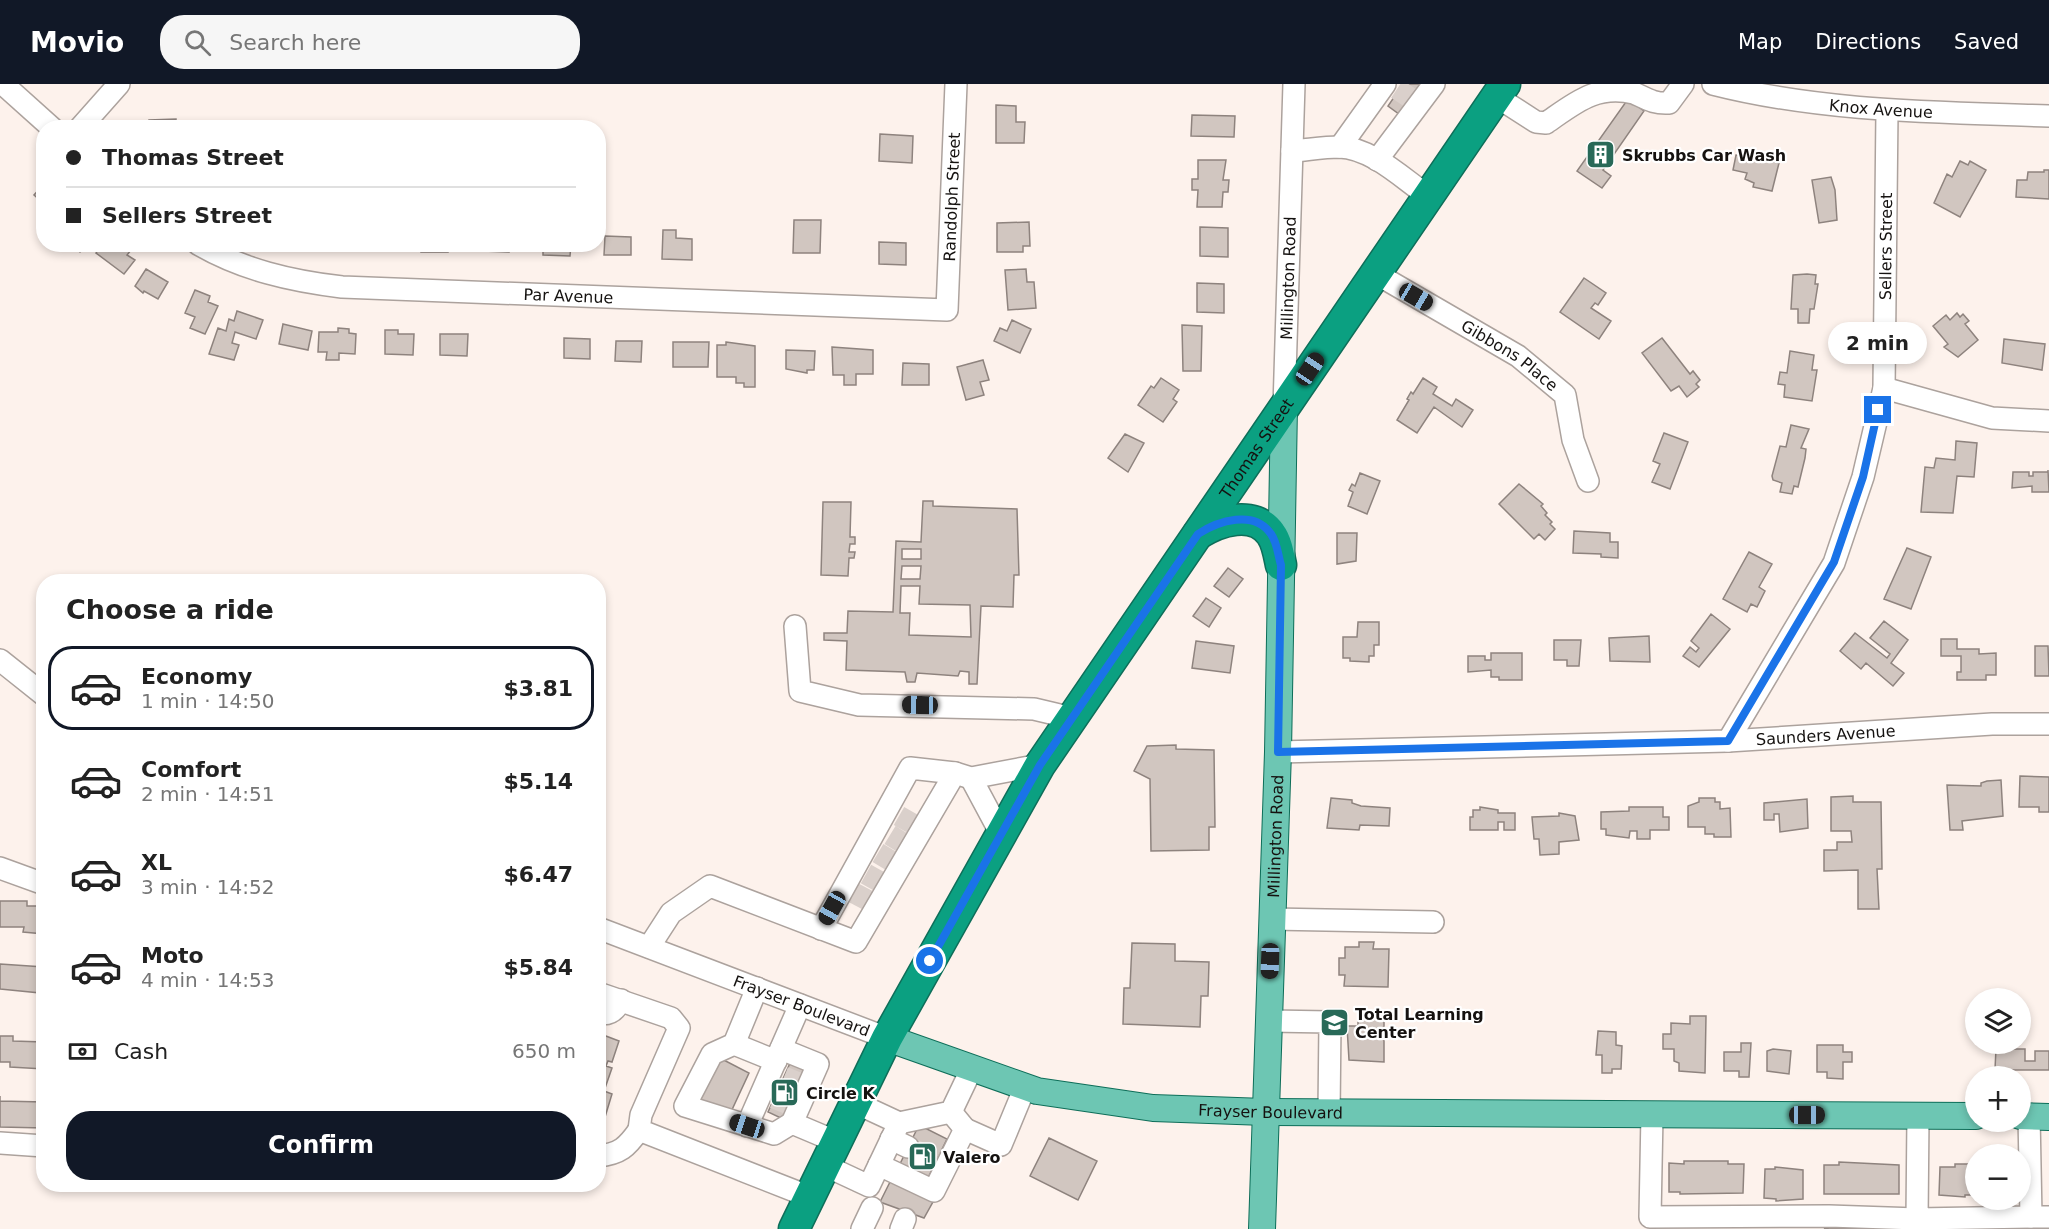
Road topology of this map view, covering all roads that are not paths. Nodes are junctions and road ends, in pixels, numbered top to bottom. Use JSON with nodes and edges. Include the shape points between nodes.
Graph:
{"nodes":[{"id":1,"x":3,"y":84,"type":"edge"},
{"id":2,"x":118,"y":84,"type":"edge"},
{"id":3,"x":956,"y":84,"type":"edge"},
{"id":4,"x":1294,"y":84,"type":"edge"},
{"id":5,"x":1432,"y":84,"type":"edge"},
{"id":6,"x":1683,"y":84,"type":"edge"},
{"id":7,"x":1713,"y":84,"type":"edge"},
{"id":8,"x":1501,"y":90,"type":"edge"},
{"id":9,"x":1400,"y":92,"type":"edge"},
{"id":10,"x":1887,"y":111,"type":"junction"},
{"id":11,"x":2049,"y":116,"type":"edge"},
{"id":12,"x":43,"y":120,"type":"edge"},
{"id":13,"x":87,"y":120,"type":"edge"},
{"id":14,"x":1340,"y":147,"type":"junction"},
{"id":15,"x":1292,"y":152,"type":"junction"},
{"id":16,"x":1377,"y":159,"type":"junction"},
{"id":17,"x":1428,"y":196,"type":"junction"},
{"id":18,"x":212,"y":252,"type":"edge"},
{"id":19,"x":1375,"y":273,"type":"junction"},
{"id":20,"x":947,"y":310,"type":"joint"},
{"id":21,"x":1884,"y":388,"type":"junction"},
{"id":22,"x":1284,"y":407,"type":"junction"},
{"id":23,"x":2049,"y":421,"type":"edge"},
{"id":24,"x":1588,"y":481,"type":"dead end"},
{"id":25,"x":1198,"y":534,"type":"junction"},
{"id":26,"x":1281,"y":565,"type":"junction"},
{"id":27,"x":795,"y":626,"type":"dead end"},
{"id":28,"x":0,"y":660,"type":"edge"},
{"id":29,"x":36,"y":689,"type":"edge"},
{"id":30,"x":1072,"y":718,"type":"junction"},
{"id":31,"x":2049,"y":724,"type":"edge"},
{"id":32,"x":1728,"y":741,"type":"junction"},
{"id":33,"x":1278,"y":752,"type":"junction"},
{"id":34,"x":1040,"y":765,"type":"junction"},
{"id":35,"x":963,"y":776,"type":"junction"},
{"id":36,"x":900,"y":829,"type":"junction"},
{"id":37,"x":1001,"y":834,"type":"junction"},
{"id":38,"x":884,"y":857,"type":"junction"},
{"id":39,"x":0,"y":868,"type":"edge"},
{"id":40,"x":873,"y":878,"type":"junction"},
{"id":41,"x":36,"y":881,"type":"edge"},
{"id":42,"x":862,"y":897,"type":"junction"},
{"id":43,"x":1272,"y":919,"type":"junction"},
{"id":44,"x":1433,"y":922,"type":"dead end"},
{"id":45,"x":821,"y":928,"type":"junction"},
{"id":46,"x":606,"y":930,"type":"edge"},
{"id":47,"x":649,"y":947,"type":"junction"},
{"id":48,"x":757,"y":988,"type":"junction"},
{"id":49,"x":606,"y":995,"type":"edge"},
{"id":50,"x":621,"y":1000,"type":"junction"},
{"id":51,"x":800,"y":1005,"type":"junction"},
{"id":52,"x":606,"y":1014,"type":"edge"},
{"id":53,"x":1268,"y":1021,"type":"junction"},
{"id":54,"x":888,"y":1038,"type":"junction"},
{"id":55,"x":734,"y":1044,"type":"junction"},
{"id":56,"x":972,"y":1068,"type":"junction"},
{"id":57,"x":787,"y":1072,"type":"junction"},
{"id":58,"x":1025,"y":1087,"type":"junction"},
{"id":59,"x":856,"y":1103,"type":"junction"},
{"id":60,"x":784,"y":1105,"type":"junction"},
{"id":61,"x":951,"y":1112,"type":"junction"},
{"id":62,"x":1265,"y":1112,"type":"junction"},
{"id":63,"x":1329,"y":1113,"type":"junction"},
{"id":64,"x":1652,"y":1114,"type":"junction"},
{"id":65,"x":1918,"y":1116,"type":"junction"},
{"id":66,"x":1965,"y":1116,"type":"edge"},
{"id":67,"x":2033,"y":1116,"type":"edge"},
{"id":68,"x":747,"y":1126,"type":"junction"},
{"id":69,"x":965,"y":1129,"type":"junction"},
{"id":70,"x":639,"y":1130,"type":"junction"},
{"id":71,"x":899,"y":1136,"type":"junction"},
{"id":72,"x":0,"y":1143,"type":"edge"},
{"id":73,"x":36,"y":1145,"type":"edge"},
{"id":74,"x":830,"y":1153,"type":"junction"},
{"id":75,"x":606,"y":1154,"type":"edge"},
{"id":76,"x":879,"y":1165,"type":"junction"},
{"id":77,"x":810,"y":1197,"type":"junction"},
{"id":78,"x":872,"y":1208,"type":"dead end"},
{"id":79,"x":2040,"y":1217,"type":"edge"},
{"id":80,"x":1648,"y":1223,"type":"edge"},
{"id":81,"x":1752,"y":1223,"type":"edge"},
{"id":82,"x":1918,"y":1224,"type":"edge"},
{"id":83,"x":794,"y":1229,"type":"edge"},
{"id":84,"x":862,"y":1229,"type":"edge"},
{"id":85,"x":1262,"y":1229,"type":"edge"}],
"edges":[{"from":1,"to":12,"type":"street"},
{"from":2,"to":13,"type":"street"},
{"from":3,"to":20,"type":"street","name":"Randolph Street"},
{"from":4,"to":15,"type":"street","name":"Millington Road"},
{"from":5,"to":9,"type":"street"},
{"from":6,"to":8,"type":"street","via":[[1669,103],[1655,104],[1620,87],[1605,86],[1586,93],[1546,123],[1536,122]]},
{"from":7,"to":10,"type":"street","name":"Knox Avenue","via":[[1796,100]]},
{"from":8,"to":17,"type":"highway","name":"Thomas Street"},
{"from":9,"to":14,"type":"street"},
{"from":9,"to":16,"type":"street"},
{"from":10,"to":11,"type":"street","name":"Knox Avenue"},
{"from":10,"to":21,"type":"street","name":"Sellers Street"},
{"from":14,"to":15,"type":"street"},
{"from":14,"to":16,"type":"street"},
{"from":15,"to":22,"type":"street","name":"Millington Road"},
{"from":16,"to":17,"type":"street"},
{"from":17,"to":19,"type":"highway","name":"Thomas Street"},
{"from":18,"to":20,"type":"street","name":"Par Avenue","via":[[264,272],[342,286]]},
{"from":19,"to":22,"type":"highway","name":"Thomas Street"},
{"from":19,"to":24,"type":"street","name":"Gibbons Place","via":[[1518,356],[1565,395],[1573,440]]},
{"from":21,"to":23,"type":"street","via":[[1992,418]]},
{"from":21,"to":32,"type":"street","name":"Sellers Street","via":[[1863,477],[1834,562]]},
{"from":22,"to":25,"type":"highway","name":"Thomas Street"},
{"from":22,"to":26,"type":"main road","name":"Millington Road"},
{"from":25,"to":26,"type":"highway","via":[[1226,521],[1242,519],[1256,523],[1273,536]]},
{"from":25,"to":30,"type":"highway","name":"Thomas Street"},
{"from":26,"to":33,"type":"main road","name":"Millington Road"},
{"from":27,"to":30,"type":"street","via":[[800,691],[859,705],[1034,709]]},
{"from":28,"to":29,"type":"street"},
{"from":30,"to":34,"type":"highway","name":"Thomas Street"},
{"from":31,"to":32,"type":"street","name":"Saunders Avenue"},
{"from":32,"to":33,"type":"street","name":"Saunders Avenue"},
{"from":33,"to":43,"type":"main road","name":"Millington Road"},
{"from":34,"to":35,"type":"street"},
{"from":34,"to":37,"type":"highway","name":"Thomas Street"},
{"from":35,"to":36,"type":"street"},
{"from":35,"to":36,"type":"street","via":[[910,768]]},
{"from":35,"to":37,"type":"street"},
{"from":36,"to":38,"type":"street"},
{"from":36,"to":38,"type":"street"},
{"from":37,"to":54,"type":"highway","name":"Thomas Street"},
{"from":38,"to":40,"type":"street"},
{"from":38,"to":40,"type":"street"},
{"from":39,"to":41,"type":"street"},
{"from":40,"to":42,"type":"street"},
{"from":40,"to":42,"type":"street"},
{"from":42,"to":45,"type":"street"},
{"from":42,"to":45,"type":"street","via":[[856,942]]},
{"from":43,"to":44,"type":"street"},
{"from":43,"to":53,"type":"main road","name":"Millington Road"},
{"from":45,"to":47,"type":"street","via":[[710,886],[671,913]]},
{"from":46,"to":47,"type":"street","name":"Frayser Boulevard"},
{"from":47,"to":48,"type":"street","name":"Frayser Boulevard"},
{"from":48,"to":51,"type":"street","name":"Frayser Boulevard"},
{"from":48,"to":55,"type":"street"},
{"from":49,"to":50,"type":"street"},
{"from":50,"to":52,"type":"street","via":[[615,1010]]},
{"from":50,"to":70,"type":"street","via":[[671,1017],[679,1028],[641,1115]]},
{"from":51,"to":54,"type":"street","name":"Frayser Boulevard"},
{"from":51,"to":57,"type":"street"},
{"from":53,"to":62,"type":"main road","name":"Millington Road"},
{"from":53,"to":63,"type":"street","via":[[1330,1022]]},
{"from":54,"to":56,"type":"main road","name":"Frayser Boulevard"},
{"from":54,"to":59,"type":"highway","name":"Thomas Street"},
{"from":55,"to":57,"type":"street"},
{"from":55,"to":68,"type":"street","via":[[712,1054],[685,1106]]},
{"from":56,"to":58,"type":"main road","name":"Frayser Boulevard"},
{"from":56,"to":61,"type":"street"},
{"from":57,"to":60,"type":"street"},
{"from":57,"to":60,"type":"street"},
{"from":58,"to":62,"type":"main road","name":"Frayser Boulevard","via":[[1153,1108]]},
{"from":58,"to":69,"type":"street","via":[[1001,1145]]},
{"from":59,"to":71,"type":"street"},
{"from":59,"to":74,"type":"highway","name":"Thomas Street"},
{"from":60,"to":68,"type":"street"},
{"from":60,"to":68,"type":"street","via":[[774,1134]]},
{"from":60,"to":74,"type":"street"},
{"from":61,"to":69,"type":"street"},
{"from":61,"to":71,"type":"street"},
{"from":62,"to":63,"type":"main road","name":"Frayser Boulevard"},
{"from":62,"to":85,"type":"main road","name":"Millington Road"},
{"from":63,"to":64,"type":"main road","name":"Frayser Boulevard"},
{"from":64,"to":65,"type":"main road","name":"Frayser Boulevard"},
{"from":64,"to":80,"type":"street"},
{"from":65,"to":66,"type":"main road","name":"Frayser Boulevard"},
{"from":65,"to":82,"type":"street"},
{"from":67,"to":79,"type":"street"},
{"from":69,"to":76,"type":"street","via":[[942,1162],[934,1191]]},
{"from":70,"to":75,"type":"street","via":[[626,1149]]},
{"from":70,"to":77,"type":"street"},
{"from":71,"to":76,"type":"street"},
{"from":72,"to":73,"type":"street"},
{"from":74,"to":76,"type":"street","via":[[868,1186]]},
{"from":74,"to":77,"type":"highway","name":"Thomas Street"},
{"from":77,"to":83,"type":"highway","name":"Thomas Street"},
{"from":78,"to":84,"type":"street"},
{"from":79,"to":82,"type":"street"},
{"from":80,"to":81,"type":"street"},
{"from":81,"to":82,"type":"street","via":[[1830,1216]]}]}
